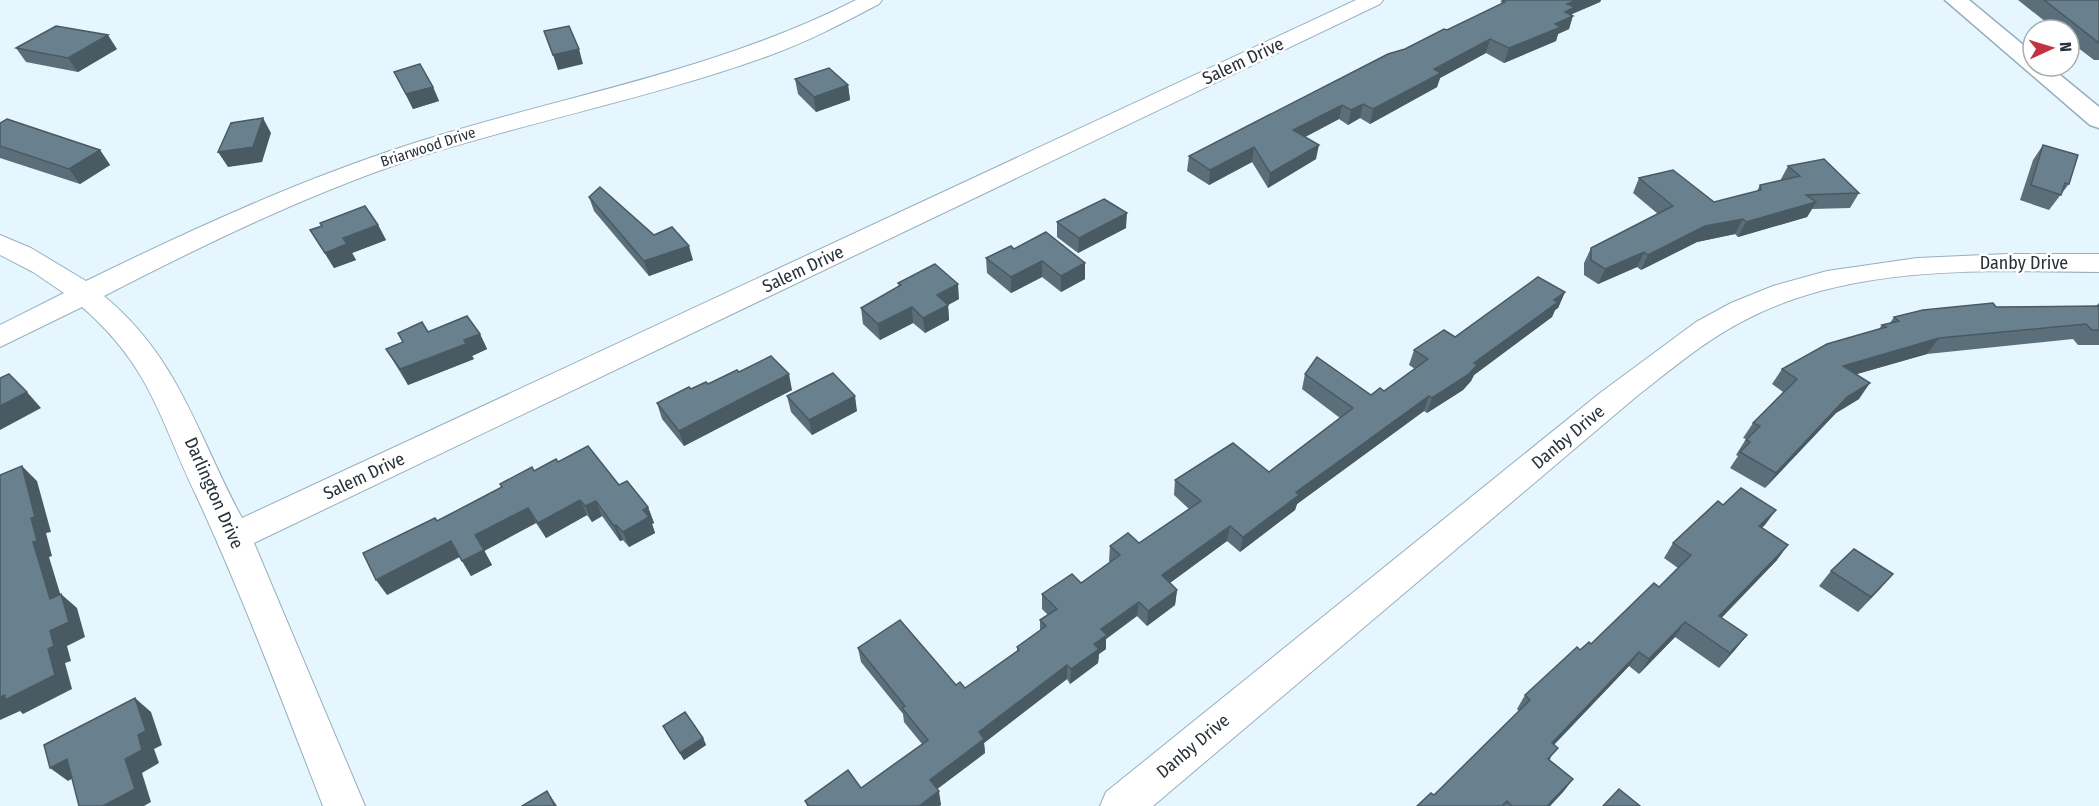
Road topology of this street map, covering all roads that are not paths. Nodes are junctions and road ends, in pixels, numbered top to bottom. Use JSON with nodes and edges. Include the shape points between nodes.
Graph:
{"nodes":[{"id":1,"x":872,"y":0,"type":"edge"},
{"id":2,"x":1373,"y":0,"type":"edge"},
{"id":3,"x":1956,"y":0,"type":"edge"},
{"id":4,"x":2021,"y":54,"type":"edge"},
{"id":5,"x":2049,"y":78,"type":"edge"},
{"id":6,"x":2099,"y":120,"type":"edge"},
{"id":7,"x":0,"y":244,"type":"edge"},
{"id":8,"x":2099,"y":263,"type":"edge"},
{"id":9,"x":84,"y":294,"type":"junction"},
{"id":10,"x":0,"y":337,"type":"edge"},
{"id":11,"x":234,"y":537,"type":"junction"},
{"id":12,"x":344,"y":806,"type":"edge"},
{"id":13,"x":1121,"y":806,"type":"edge"}],
"edges":[{"from":1,"to":9,"type":"street","name":"Briarwood Drive","via":[[803,36],[717,68],[481,130],[358,170],[240,219]]},
{"from":2,"to":11,"type":"street","name":"Salem Drive"},
{"from":3,"to":4,"type":"street"},
{"from":5,"to":6,"type":"street"},
{"from":7,"to":9,"type":"street","name":"Darlington Drive"},
{"from":8,"to":13,"type":"street","name":"Danby Drive","via":[[1949,264],[1849,276],[1773,297],[1712,327],[1611,401]]},
{"from":9,"to":10,"type":"street","name":"Briarwood Drive"},
{"from":9,"to":11,"type":"street","name":"Darlington Drive","via":[[127,336],[161,381]]},
{"from":11,"to":12,"type":"street","name":"Darlington Drive"}]}
